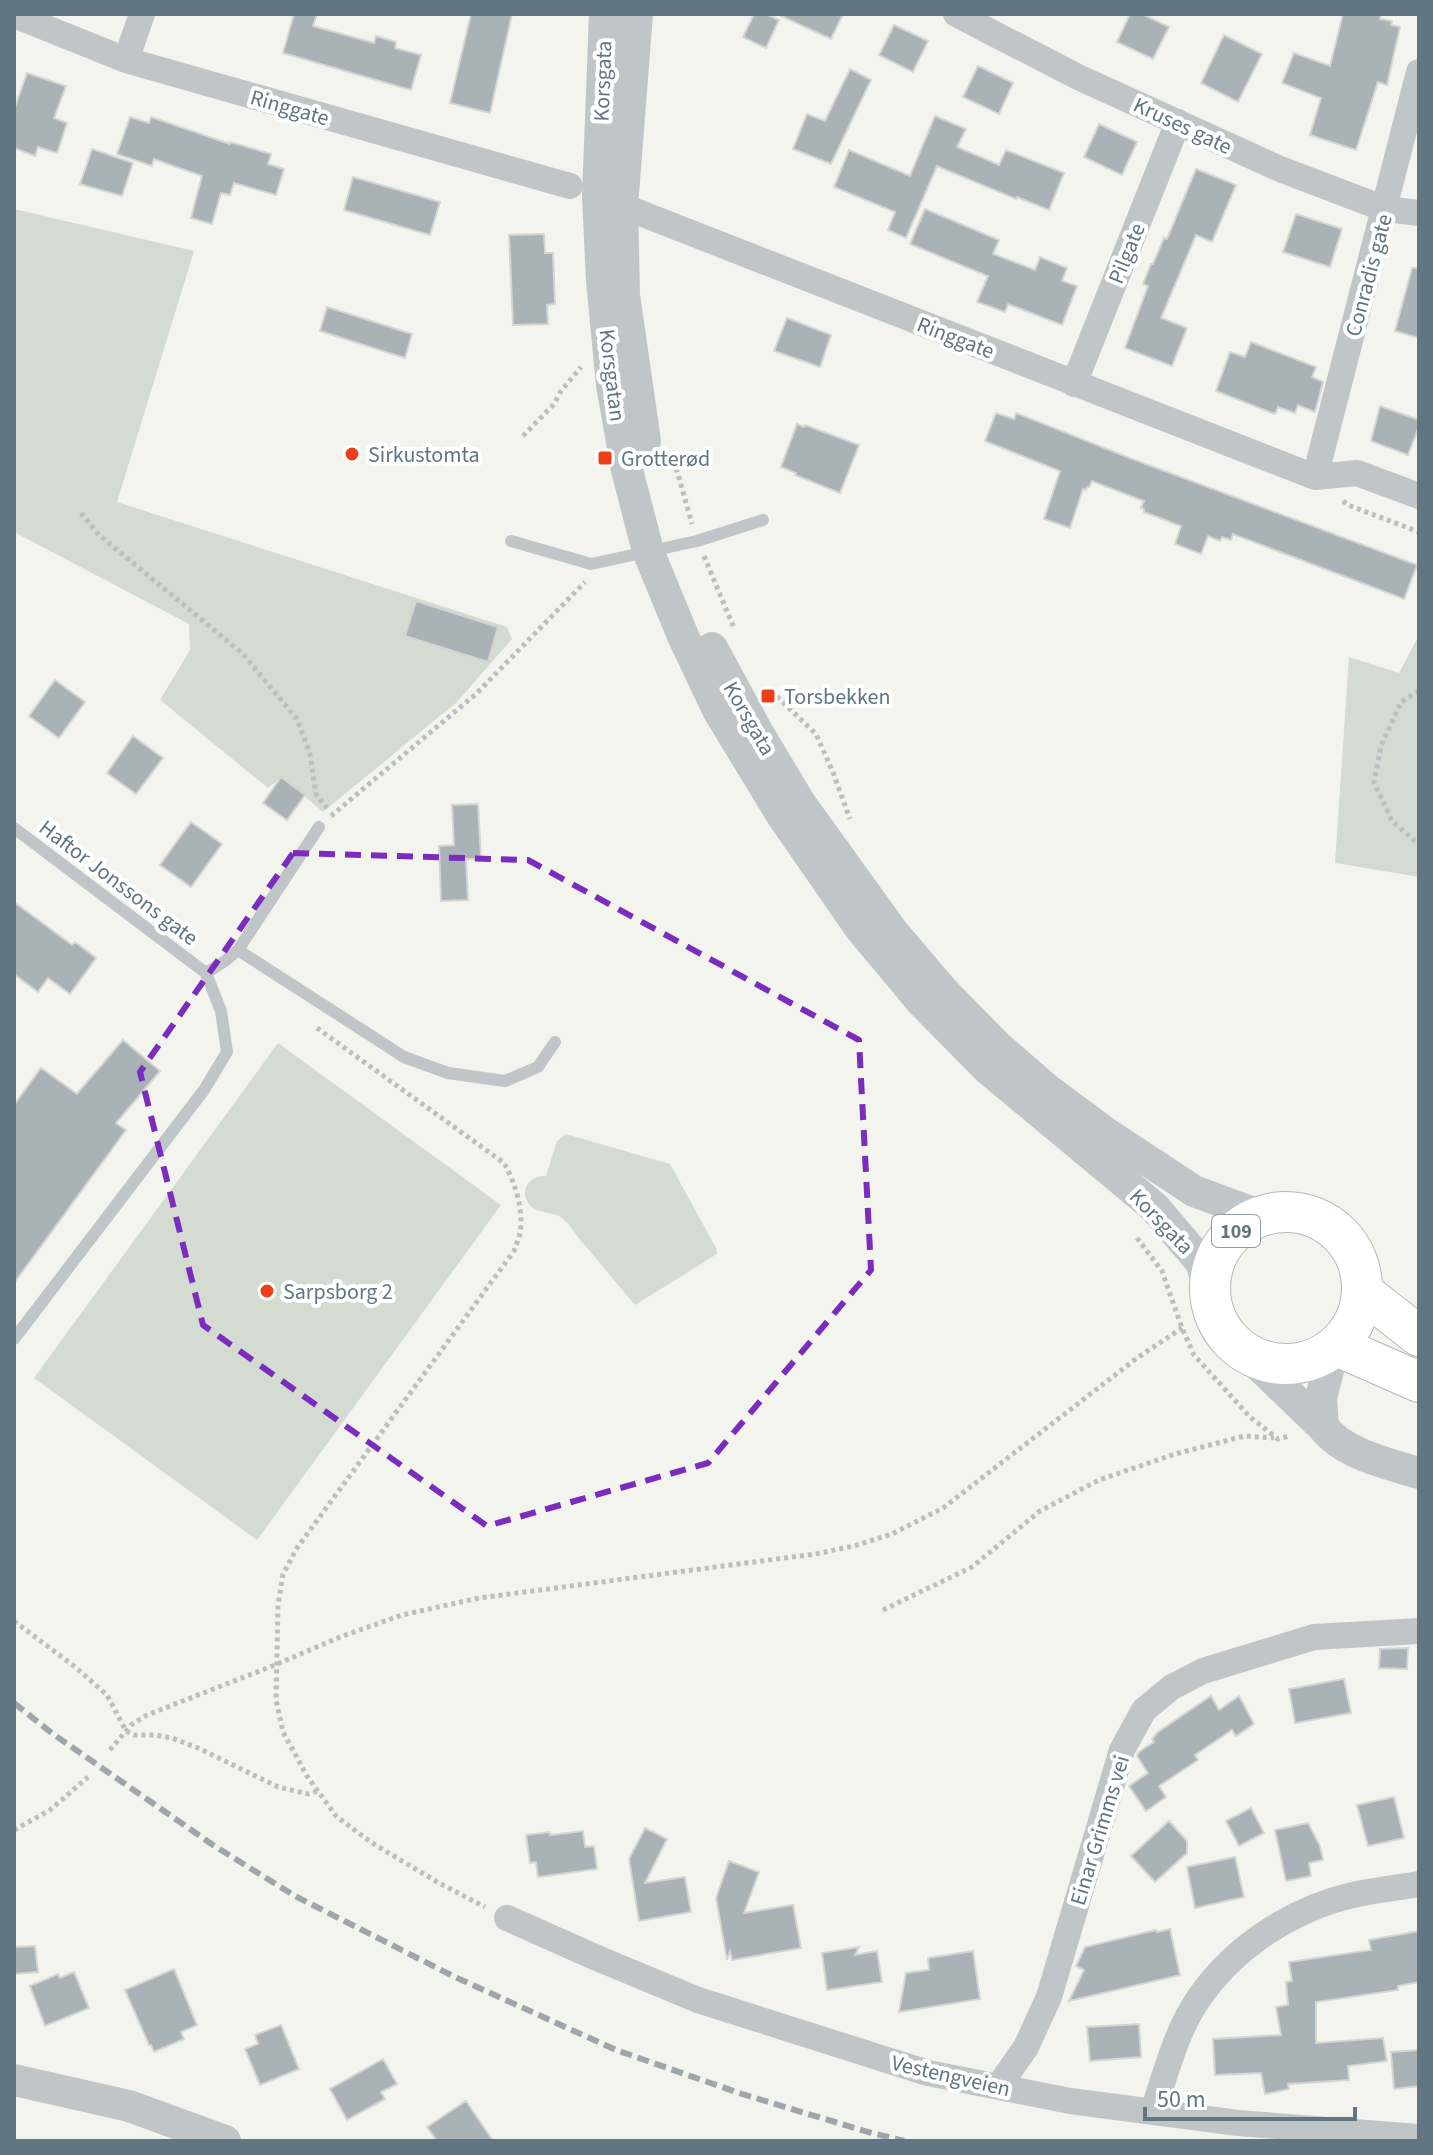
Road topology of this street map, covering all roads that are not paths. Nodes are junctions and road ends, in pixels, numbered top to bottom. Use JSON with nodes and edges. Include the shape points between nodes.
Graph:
{"nodes":[{"id":1,"x":142,"y":14,"type":"edge"},
{"id":2,"x":605,"y":14,"type":"edge"},
{"id":3,"x":637,"y":14,"type":"edge"},
{"id":4,"x":956,"y":14,"type":"edge"},
{"id":5,"x":14,"y":15,"type":"edge"},
{"id":6,"x":126,"y":60,"type":"junction"},
{"id":7,"x":1419,"y":72,"type":"edge"},
{"id":8,"x":1178,"y":122,"type":"junction"},
{"id":9,"x":596,"y":196,"type":"junction"},
{"id":10,"x":1385,"y":209,"type":"junction"},
{"id":11,"x":1419,"y":213,"type":"edge"},
{"id":12,"x":1074,"y":384,"type":"junction"},
{"id":13,"x":1315,"y":477,"type":"junction"},
{"id":14,"x":1419,"y":496,"type":"edge"},
{"id":15,"x":763,"y":520,"type":"dead end"},
{"id":16,"x":511,"y":541,"type":"dead end"},
{"id":17,"x":672,"y":546,"type":"junction"},
{"id":18,"x":319,"y":827,"type":"road end"},
{"id":19,"x":14,"y":828,"type":"edge"},
{"id":20,"x":238,"y":950,"type":"junction"},
{"id":21,"x":206,"y":973,"type":"junction"},
{"id":22,"x":555,"y":1042,"type":"dead end"},
{"id":23,"x":1261,"y":1216,"type":"junction"},
{"id":24,"x":1210,"y":1291,"type":"junction"},
{"id":25,"x":1363,"y":1292,"type":"junction"},
{"id":26,"x":1419,"y":1336,"type":"edge"},
{"id":27,"x":14,"y":1339,"type":"edge"},
{"id":28,"x":1335,"y":1348,"type":"junction"},
{"id":29,"x":1247,"y":1354,"type":"junction"},
{"id":30,"x":1419,"y":1382,"type":"edge"},
{"id":31,"x":1323,"y":1427,"type":"junction"},
{"id":32,"x":1419,"y":1473,"type":"edge"},
{"id":33,"x":1419,"y":1631,"type":"edge"},
{"id":34,"x":1419,"y":1884,"type":"edge"},
{"id":35,"x":507,"y":1918,"type":"road end"},
{"id":36,"x":14,"y":2080,"type":"edge"},
{"id":37,"x":999,"y":2086,"type":"junction"},
{"id":38,"x":1153,"y":2111,"type":"junction"},
{"id":39,"x":1419,"y":2137,"type":"edge"},
{"id":40,"x":225,"y":2141,"type":"edge"}],
"edges":[{"from":1,"to":6,"type":"street"},
{"from":2,"to":9,"type":"street","name":"Korsgata"},
{"from":3,"to":9,"type":"street","name":"Korsgata"},
{"from":4,"to":8,"type":"street","name":"Kruses gate"},
{"from":5,"to":6,"type":"street","name":"Ringgate"},
{"from":6,"to":9,"type":"street","name":"Ringgate"},
{"from":7,"to":10,"type":"street","name":"Conradis gate"},
{"from":8,"to":10,"type":"street","name":"Kruses gate"},
{"from":8,"to":12,"type":"street","name":"Pilgate"},
{"from":9,"to":12,"type":"street","name":"Ringgate"},
{"from":9,"to":17,"type":"street","name":"Korsgatan","via":[[612,385],[627,470]]},
{"from":10,"to":11,"type":"street","name":"Kruses gate"},
{"from":10,"to":13,"type":"street","name":"Conradis gate"},
{"from":12,"to":13,"type":"street","name":"Ringgate"},
{"from":13,"to":14,"type":"street","via":[[1357,473]]},
{"from":15,"to":17,"type":"lane"},
{"from":16,"to":17,"type":"lane","via":[[591,564]]},
{"from":17,"to":23,"type":"street","name":"Korsgata","via":[[722,670],[800,803],[893,932],[944,992],[1037,1081],[1106,1133],[1194,1191]]},
{"from":17,"to":24,"type":"street","name":"Korsgata","via":[[677,622],[718,710],[860,928],[988,1069],[1154,1207],[1201,1262]]},
{"from":18,"to":20,"type":"lane"},
{"from":19,"to":21,"type":"lane","name":"Haftor Jonssons gate"},
{"from":20,"to":21,"type":"lane","name":"Haftor Jonssons gate"},
{"from":20,"to":22,"type":"lane","via":[[404,1057],[448,1073],[505,1081],[538,1067]]},
{"from":21,"to":27,"type":"lane","via":[[221,1011],[227,1052],[204,1090]]},
{"from":23,"to":24,"type":"main road","number":"109","via":[[1239,1227],[1223,1245]]},
{"from":23,"to":25,"type":"main road","number":"109","via":[[1285,1211],[1332,1226],[1350,1244]]},
{"from":24,"to":29,"type":"main road","via":[[1227,1338]]},
{"from":25,"to":26,"type":"main road"},
{"from":25,"to":28,"type":"main road","via":[[1351,1330]]},
{"from":28,"to":29,"type":"main road","via":[[1313,1361],[1290,1365]]},
{"from":28,"to":30,"type":"main road"},
{"from":28,"to":31,"type":"street","via":[[1321,1398]]},
{"from":29,"to":31,"type":"street"},
{"from":31,"to":32,"type":"street","via":[[1333,1440],[1355,1451]]},
{"from":33,"to":37,"type":"street","name":"Einar Grimms vei","via":[[1314,1637],[1203,1671],[1144,1710],[1122,1750],[1049,1997],[1026,2047]]},
{"from":34,"to":38,"type":"street","via":[[1352,1895],[1263,1933],[1198,1998]]},
{"from":35,"to":37,"type":"street","name":"Vestengveien","via":[[698,2000],[928,2073]]},
{"from":36,"to":40,"type":"street","via":[[129,2106]]},
{"from":37,"to":38,"type":"street","name":"Vestengveien"},
{"from":38,"to":39,"type":"street","name":"Vestengveien"}]}
